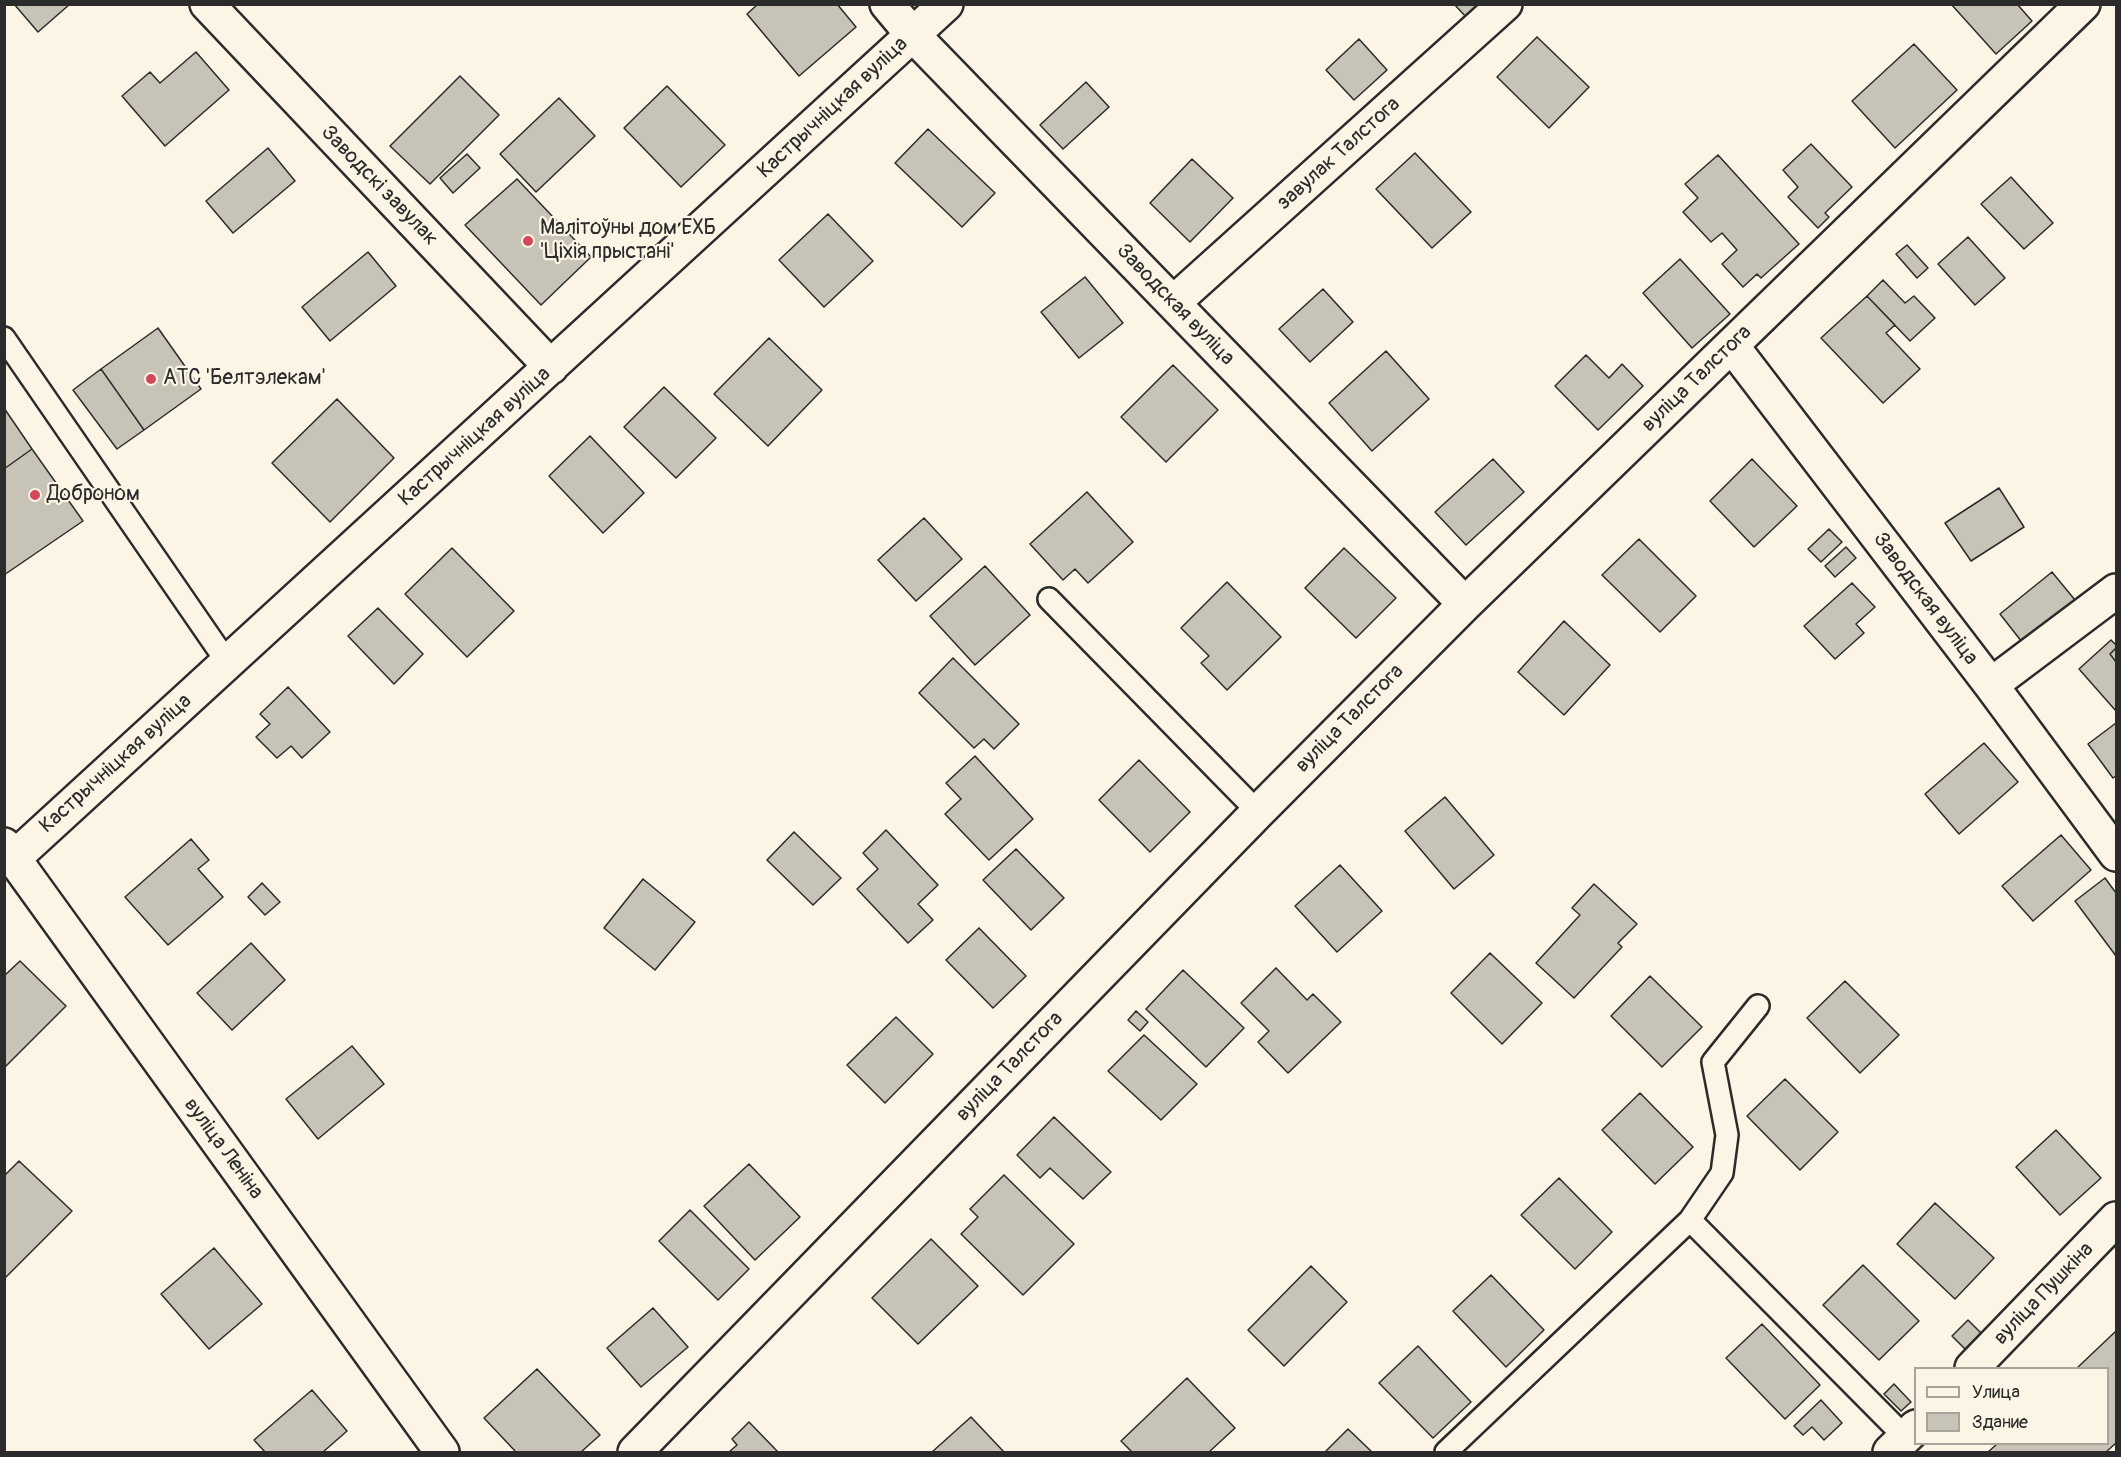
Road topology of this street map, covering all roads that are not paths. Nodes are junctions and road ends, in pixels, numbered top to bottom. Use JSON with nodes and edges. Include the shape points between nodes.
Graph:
{"nodes":[{"id":1,"x":207,"y":4,"type":"edge"},
{"id":2,"x":886,"y":4,"type":"edge"},
{"id":3,"x":946,"y":4,"type":"edge"},
{"id":4,"x":1505,"y":4,"type":"edge"},
{"id":5,"x":2083,"y":4,"type":"edge"},
{"id":6,"x":912,"y":34,"type":"junction"},
{"id":7,"x":1173,"y":303,"type":"junction"},
{"id":8,"x":4,"y":338,"type":"edge"},
{"id":9,"x":1732,"y":345,"type":"junction"},
{"id":10,"x":551,"y":367,"type":"junction"},
{"id":11,"x":2116,"y":591,"type":"edge"},
{"id":12,"x":1049,"y":599,"type":"dead end"},
{"id":13,"x":1465,"y":604,"type":"junction"},
{"id":14,"x":227,"y":662,"type":"junction"},
{"id":15,"x":1991,"y":685,"type":"junction"},
{"id":16,"x":1258,"y":812,"type":"junction"},
{"id":17,"x":2116,"y":854,"type":"edge"},
{"id":18,"x":8,"y":857,"type":"edge"},
{"id":19,"x":1758,"y":1006,"type":"dead end"},
{"id":20,"x":1690,"y":1220,"type":"junction"},
{"id":21,"x":2116,"y":1220,"type":"edge"},
{"id":22,"x":1973,"y":1367,"type":"edge"},
{"id":23,"x":1904,"y":1439,"type":"edge"},
{"id":24,"x":442,"y":1452,"type":"edge"},
{"id":25,"x":634,"y":1452,"type":"edge"},
{"id":26,"x":1446,"y":1452,"type":"edge"}],
"edges":[{"from":1,"to":10,"type":"street","name":"Заводскі завулак"},
{"from":2,"to":6,"type":"street","name":"Заводская вуліца"},
{"from":3,"to":6,"type":"street","name":"Кастрычніцкая вуліца"},
{"from":4,"to":7,"type":"street","name":"завулак Талстога"},
{"from":5,"to":9,"type":"street","name":"вуліца Талстога"},
{"from":6,"to":7,"type":"street","name":"Заводская вуліца"},
{"from":6,"to":10,"type":"street","name":"Кастрычніцкая вуліца"},
{"from":7,"to":13,"type":"street","name":"Заводская вуліца"},
{"from":8,"to":14,"type":"lane"},
{"from":9,"to":13,"type":"street","name":"вуліца Талстога"},
{"from":9,"to":15,"type":"street","name":"Заводская вуліца"},
{"from":10,"to":14,"type":"street","name":"Кастрычніцкая вуліца"},
{"from":11,"to":15,"type":"street"},
{"from":12,"to":16,"type":"lane"},
{"from":13,"to":16,"type":"street","name":"вуліца Талстога"},
{"from":14,"to":18,"type":"street","name":"Кастрычніцкая вуліца"},
{"from":15,"to":17,"type":"street","name":"Заводская вуліца"},
{"from":16,"to":25,"type":"street","name":"вуліца Талстога"},
{"from":18,"to":24,"type":"street","name":"вуліца Леніна"},
{"from":19,"to":20,"type":"lane","via":[[1713,1062],[1726,1136],[1722,1173]]},
{"from":20,"to":23,"type":"lane"},
{"from":20,"to":26,"type":"lane"},
{"from":21,"to":22,"type":"street","name":"вуліца Пушкіна"}]}
